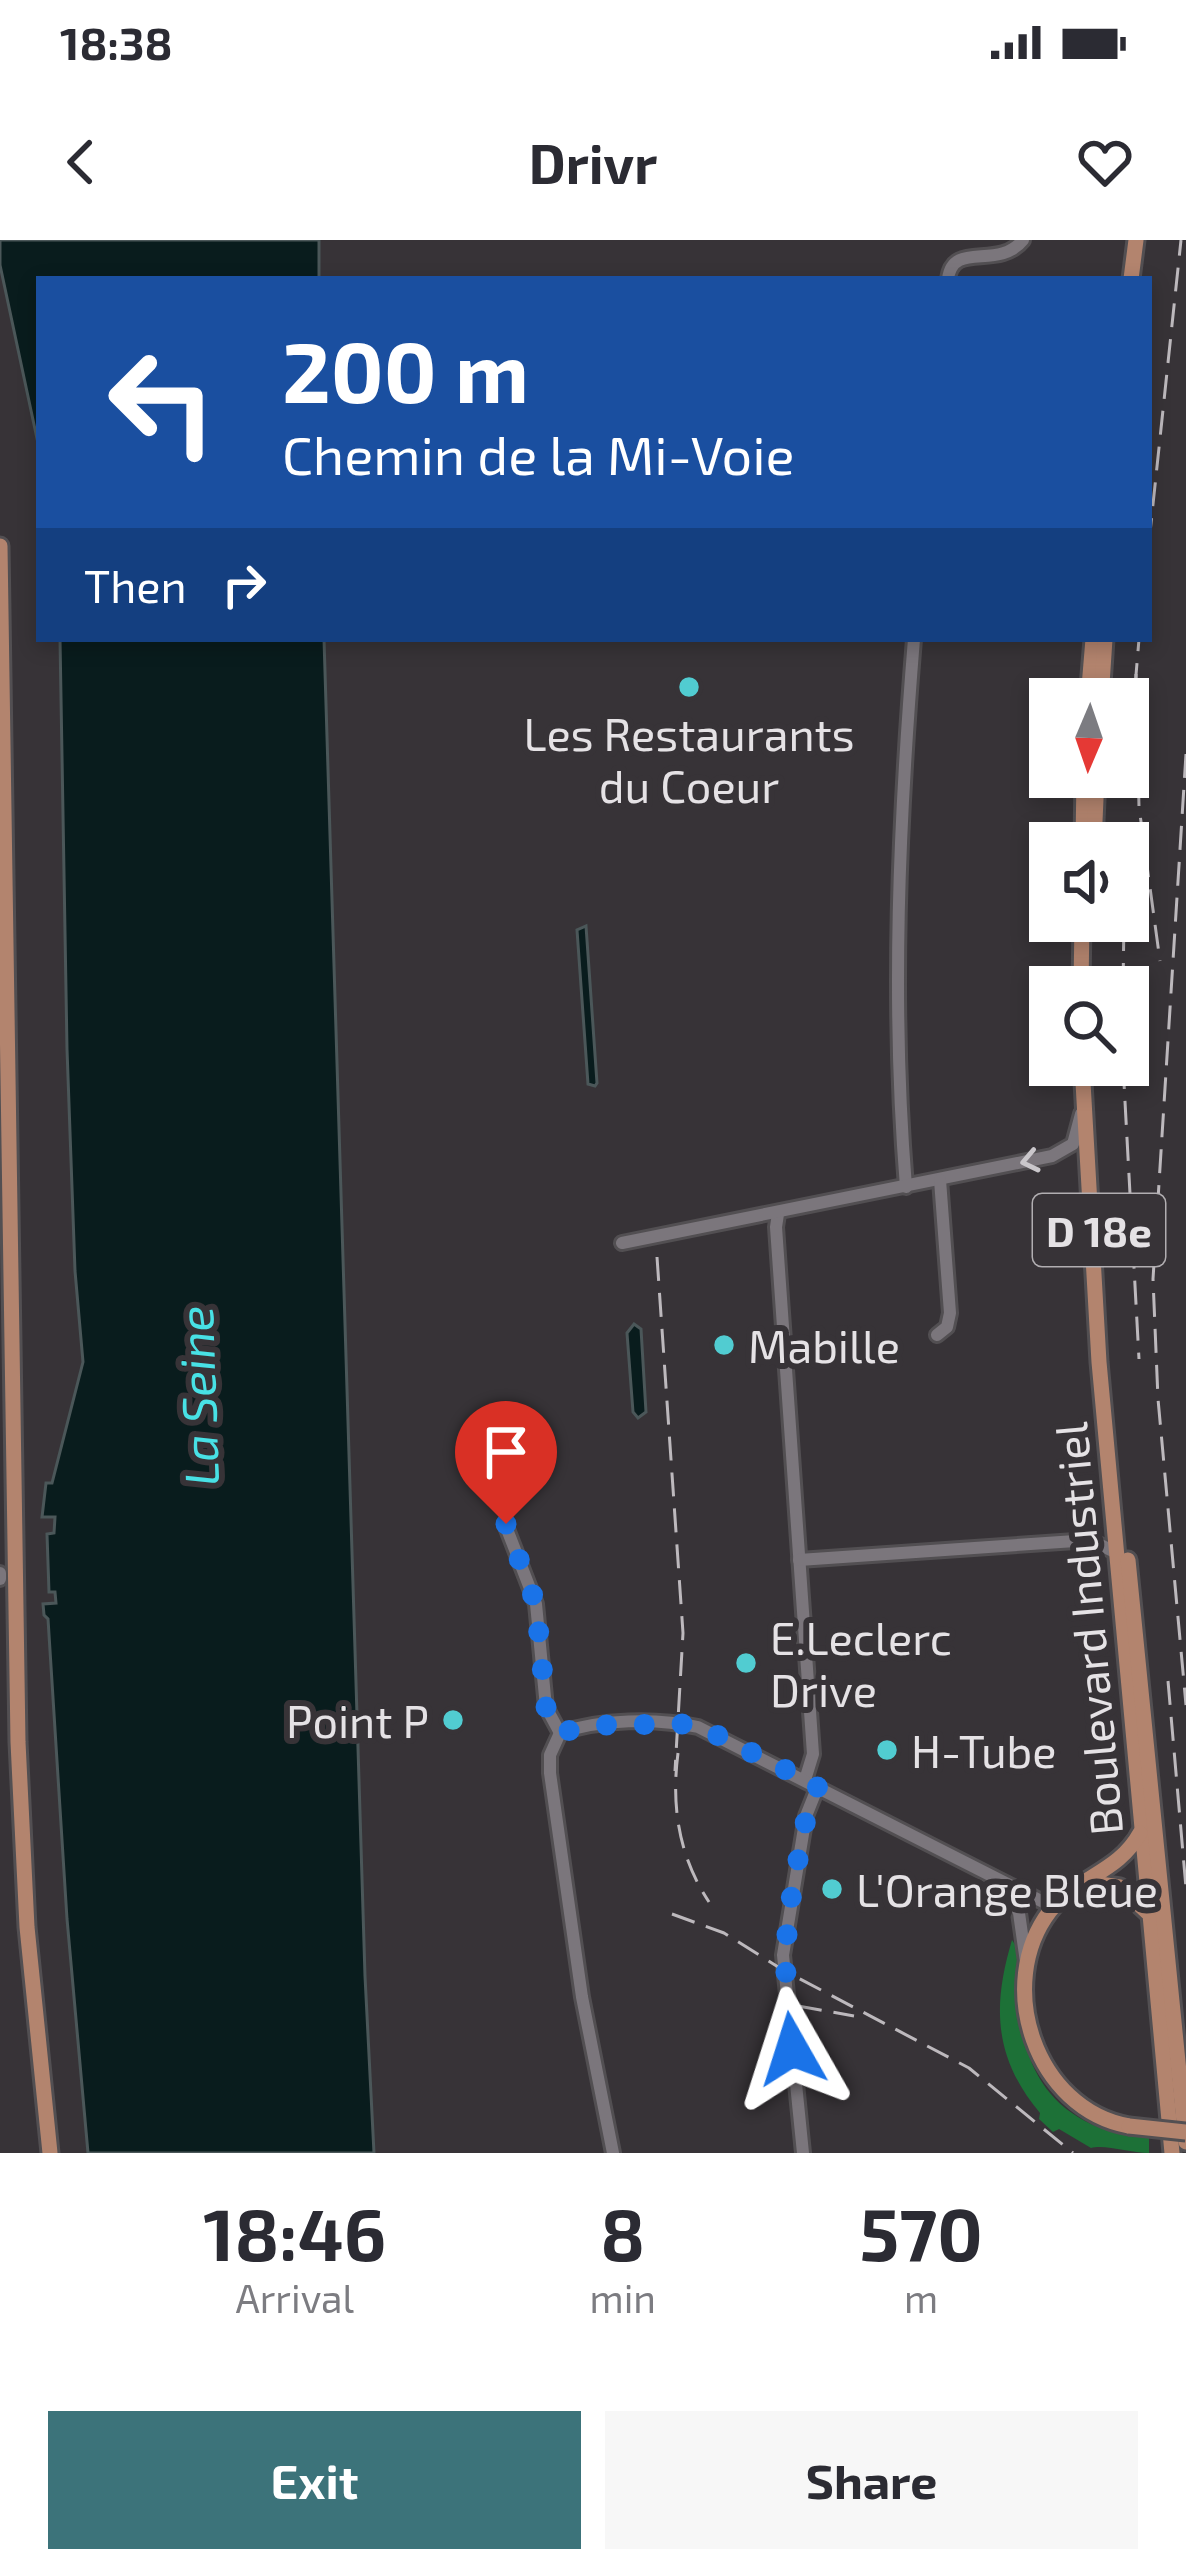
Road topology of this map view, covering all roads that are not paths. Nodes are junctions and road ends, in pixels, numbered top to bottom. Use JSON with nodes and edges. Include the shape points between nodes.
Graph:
{"nodes":[{"id":1,"x":1024,"y":240,"type":"edge"},
{"id":2,"x":1136,"y":240,"type":"edge"},
{"id":3,"x":1145,"y":240,"type":"edge"},
{"id":4,"x":948,"y":276,"type":"edge"},
{"id":5,"x":1131,"y":276,"type":"edge"},
{"id":6,"x":1142,"y":276,"type":"edge"},
{"id":7,"x":0,"y":546,"type":"edge"},
{"id":8,"x":914,"y":642,"type":"edge"},
{"id":9,"x":1093,"y":642,"type":"edge"},
{"id":10,"x":1106,"y":642,"type":"edge"},
{"id":11,"x":1090,"y":678,"type":"edge"},
{"id":12,"x":1103,"y":678,"type":"edge"},
{"id":13,"x":1083,"y":1086,"type":"edge"},
{"id":14,"x":1093,"y":1086,"type":"edge"},
{"id":15,"x":1083,"y":1101,"type":"junction"},
{"id":16,"x":940,"y":1180,"type":"junction"},
{"id":17,"x":906,"y":1187,"type":"junction"},
{"id":18,"x":778,"y":1214,"type":"junction"},
{"id":19,"x":622,"y":1243,"type":"dead end"},
{"id":20,"x":937,"y":1335,"type":"dead end"},
{"id":21,"x":1107,"y":1390,"type":"junction"},
{"id":22,"x":506,"y":1524,"type":"dead end"},
{"id":23,"x":1117,"y":1553,"type":"junction"},
{"id":24,"x":799,"y":1560,"type":"junction"},
{"id":25,"x":560,"y":1732,"type":"junction"},
{"id":26,"x":812,"y":1783,"type":"junction"},
{"id":27,"x":1140,"y":1834,"type":"junction"},
{"id":28,"x":1123,"y":1860,"type":"junction"},
{"id":29,"x":1153,"y":1866,"type":"junction"},
{"id":30,"x":1089,"y":1882,"type":"junction"},
{"id":31,"x":1006,"y":1883,"type":"junction"},
{"id":32,"x":1053,"y":1907,"type":"junction"},
{"id":33,"x":1148,"y":1912,"type":"junction"},
{"id":34,"x":1027,"y":1966,"type":"junction"},
{"id":35,"x":1186,"y":2132,"type":"edge"},
{"id":36,"x":1186,"y":2142,"type":"edge"},
{"id":37,"x":50,"y":2153,"type":"edge"},
{"id":38,"x":613,"y":2153,"type":"edge"},
{"id":39,"x":803,"y":2153,"type":"edge"},
{"id":40,"x":1172,"y":2153,"type":"edge"}],
"edges":[{"from":1,"to":4,"type":"street","via":[[1007,251],[957,253]]},
{"from":2,"to":5,"type":"main road"},
{"from":3,"to":6,"type":"main road"},
{"from":7,"to":37,"type":"main road","via":[[18,1742]]},
{"from":8,"to":17,"type":"street","via":[[897,888]]},
{"from":9,"to":11,"type":"main road"},
{"from":10,"to":12,"type":"main road"},
{"from":13,"to":15,"type":"main road","number":"D 18e"},
{"from":14,"to":21,"type":"main road","number":"D 18e"},
{"from":15,"to":16,"type":"street","one_way":true,"via":[[1077,1135],[1063,1153]]},
{"from":15,"to":21,"type":"main road","number":"D 18e"},
{"from":16,"to":17,"type":"street"},
{"from":16,"to":20,"type":"street","via":[[950,1313]]},
{"from":17,"to":18,"type":"street"},
{"from":18,"to":19,"type":"street"},
{"from":18,"to":24,"type":"street"},
{"from":21,"to":23,"type":"main road","name":"Boulevard Industriel","number":"D 18e"},
{"from":21,"to":29,"type":"main road","name":"Boulevard Industriel","number":"D 18e"},
{"from":22,"to":25,"type":"street","via":[[536,1604],[546,1707]]},
{"from":23,"to":24,"type":"street","via":[[1090,1540]]},
{"from":23,"to":27,"type":"main road","name":"Boulevard Industriel","number":"D 18e"},
{"from":24,"to":26,"type":"street"},
{"from":25,"to":26,"type":"street","via":[[685,1724]]},
{"from":25,"to":38,"type":"street","via":[[550,1773]]},
{"from":26,"to":31,"type":"street"},
{"from":26,"to":39,"type":"street","via":[[783,1955]]},
{"from":27,"to":28,"type":"main road"},
{"from":27,"to":29,"type":"main road","name":"Boulevard Industriel","number":"D 18e"},
{"from":28,"to":29,"type":"main road"},
{"from":28,"to":30,"type":"main road"},
{"from":29,"to":30,"type":"main road"},
{"from":29,"to":33,"type":"main road","name":"Boulevard Industriel","number":"D 18e"},
{"from":29,"to":36,"type":"main road","name":"Boulevard Industriel","number":"D 18e"},
{"from":30,"to":32,"type":"main road"},
{"from":30,"to":33,"type":"main road","via":[[1127,1891]]},
{"from":31,"to":32,"type":"street"},
{"from":31,"to":34,"type":"street"},
{"from":32,"to":34,"type":"main road"},
{"from":33,"to":40,"type":"main road","name":"Boulevard Industriel","number":"D 18e"},
{"from":34,"to":35,"type":"main road","bridge":true,"via":[[1026,2008],[1041,2061],[1061,2088],[1108,2120]]}]}
